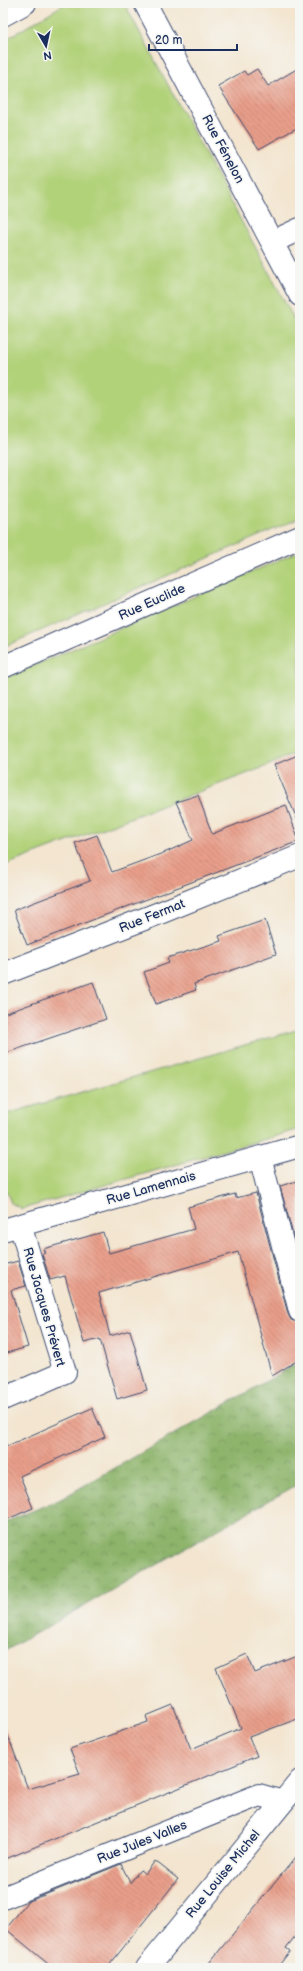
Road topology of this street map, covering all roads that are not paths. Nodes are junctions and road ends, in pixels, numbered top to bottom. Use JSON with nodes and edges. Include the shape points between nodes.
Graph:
{"nodes":[{"id":1,"x":24,"y":3,"type":"edge"},
{"id":2,"x":145,"y":3,"type":"edge"},
{"id":3,"x":3,"y":15,"type":"edge"},
{"id":4,"x":300,"y":229,"type":"edge"},
{"id":5,"x":272,"y":242,"type":"junction"},
{"id":6,"x":300,"y":295,"type":"edge"},
{"id":7,"x":300,"y":537,"type":"edge"},
{"id":8,"x":3,"y":667,"type":"edge"},
{"id":9,"x":300,"y":856,"type":"edge"},
{"id":10,"x":3,"y":974,"type":"edge"},
{"id":11,"x":300,"y":1146,"type":"edge"},
{"id":12,"x":260,"y":1157,"type":"junction"},
{"id":13,"x":12,"y":1227,"type":"edge"},
{"id":14,"x":300,"y":1312,"type":"edge"},
{"id":15,"x":3,"y":1399,"type":"edge"},
{"id":16,"x":300,"y":1781,"type":"edge"},
{"id":17,"x":283,"y":1802,"type":"junction"},
{"id":18,"x":3,"y":1898,"type":"edge"},
{"id":19,"x":147,"y":1968,"type":"edge"}],
"edges":[{"from":1,"to":3,"type":"street"},
{"from":2,"to":5,"type":"street","name":"Rue Fénelon"},
{"from":4,"to":5,"type":"street"},
{"from":5,"to":6,"type":"street","name":"Rue Fénelon"},
{"from":7,"to":8,"type":"street","name":"Rue Euclide"},
{"from":9,"to":10,"type":"street","name":"Rue Fermat"},
{"from":11,"to":12,"type":"street","name":"Rue Lamennais"},
{"from":12,"to":13,"type":"street","name":"Rue Lamennais"},
{"from":12,"to":14,"type":"street"},
{"from":13,"to":15,"type":"street","name":"Rue Jacques Prévert","via":[[65,1372]]},
{"from":16,"to":17,"type":"street","name":"Rue Louise Michel"},
{"from":17,"to":18,"type":"street","name":"Rue Jules Valles","via":[[259,1795]]},
{"from":17,"to":19,"type":"street","name":"Rue Louise Michel"}]}
